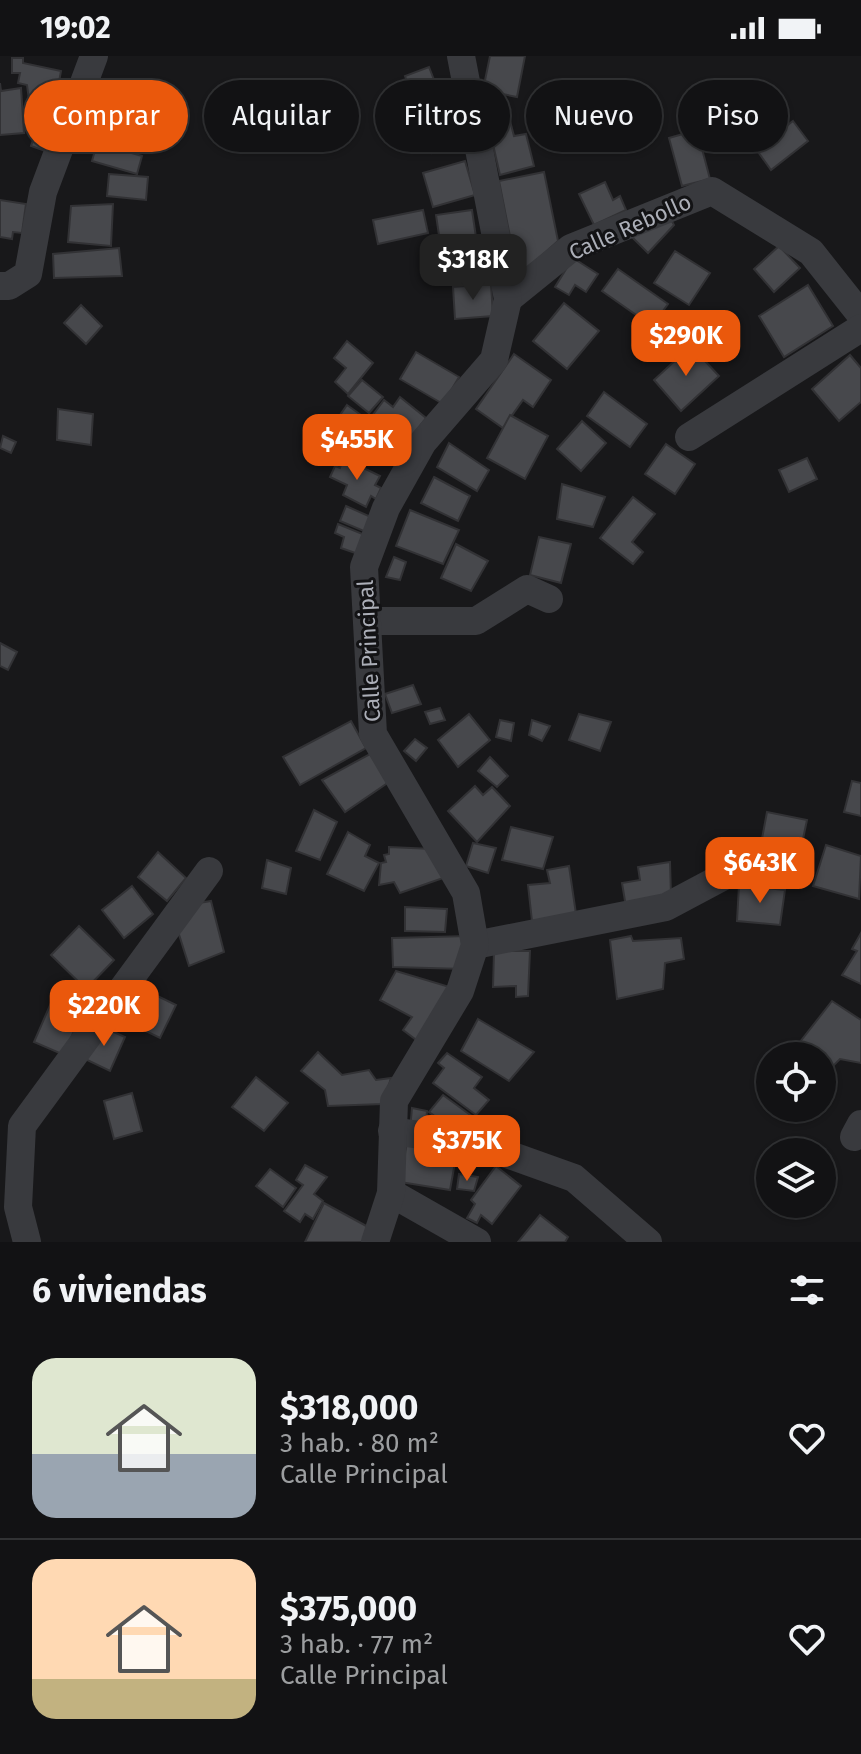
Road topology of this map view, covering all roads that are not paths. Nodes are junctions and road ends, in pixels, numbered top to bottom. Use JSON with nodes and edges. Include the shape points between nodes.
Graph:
{"nodes":[{"id":1,"x":94,"y":56,"type":"edge"},
{"id":2,"x":461,"y":56,"type":"edge"},
{"id":3,"x":0,"y":286,"type":"edge"},
{"id":4,"x":508,"y":299,"type":"junction"},
{"id":5,"x":861,"y":315,"type":"edge"},
{"id":6,"x":861,"y":328,"type":"edge"},
{"id":7,"x":689,"y":437,"type":"dead end"},
{"id":8,"x":549,"y":599,"type":"dead end"},
{"id":9,"x":369,"y":621,"type":"junction"},
{"id":10,"x":796,"y":870,"type":"dead end"},
{"id":11,"x":209,"y":871,"type":"dead end"},
{"id":12,"x":475,"y":945,"type":"junction"},
{"id":13,"x":392,"y":1131,"type":"junction"},
{"id":14,"x":391,"y":1193,"type":"junction"},
{"id":15,"x":27,"y":1242,"type":"edge"},
{"id":16,"x":375,"y":1242,"type":"edge"},
{"id":17,"x":477,"y":1242,"type":"edge"},
{"id":18,"x":648,"y":1242,"type":"edge"}],
"edges":[{"from":1,"to":3,"type":"street","via":[[43,192],[28,274]]},
{"from":2,"to":4,"type":"street","name":"Calle Principal"},
{"from":4,"to":5,"type":"street","name":"Calle Rebollo","via":[[571,248],[712,191],[811,252]]},
{"from":4,"to":9,"type":"street","name":"Calle Principal","via":[[494,360],[423,442],[386,508],[364,567]]},
{"from":6,"to":7,"type":"street"},
{"from":8,"to":9,"type":"street","via":[[527,589],[476,621]]},
{"from":9,"to":12,"type":"street","name":"Calle Principal","via":[[373,734],[466,893]]},
{"from":10,"to":12,"type":"street","via":[[743,866],[666,907]]},
{"from":11,"to":15,"type":"street","via":[[22,1126],[18,1207]]},
{"from":12,"to":13,"type":"street","name":"Calle Principal","via":[[460,991],[394,1101]]},
{"from":13,"to":14,"type":"street","name":"Calle Principal"},
{"from":13,"to":18,"type":"street","via":[[476,1143],[574,1178]]},
{"from":14,"to":16,"type":"street","name":"Calle Principal"},
{"from":14,"to":17,"type":"street"}]}
